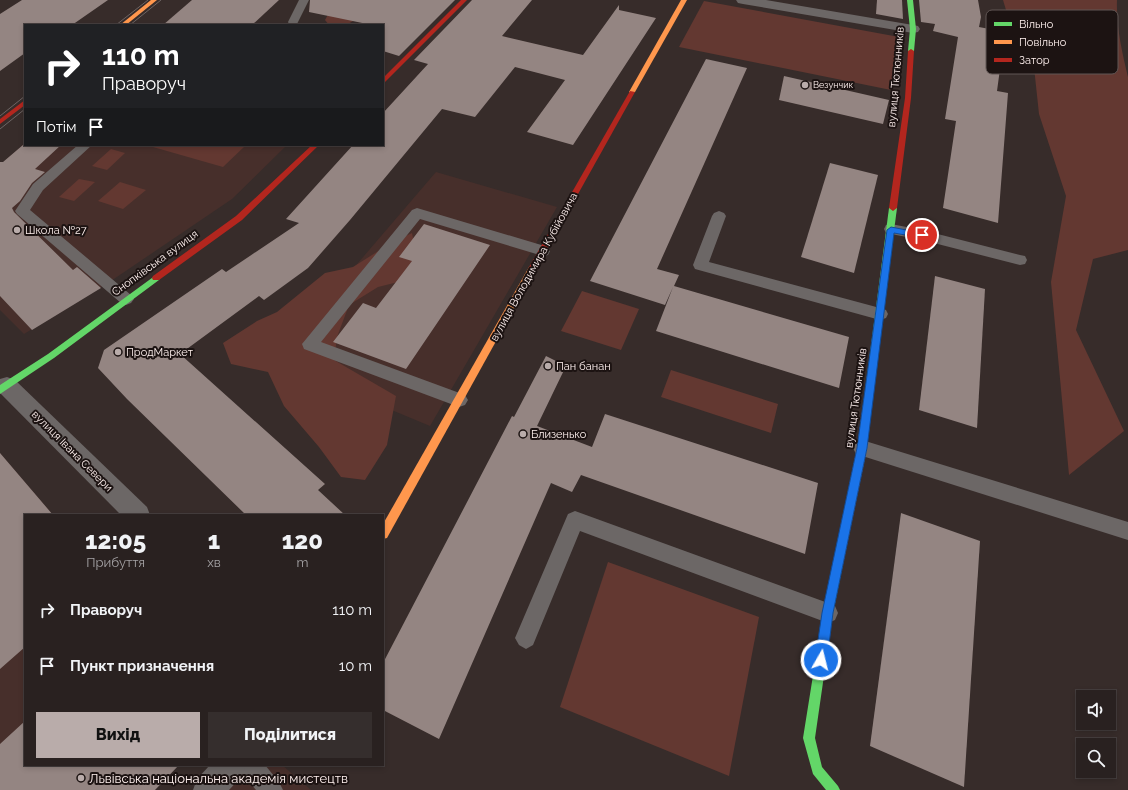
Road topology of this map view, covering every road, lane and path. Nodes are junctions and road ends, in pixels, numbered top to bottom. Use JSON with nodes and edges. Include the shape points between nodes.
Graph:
{"nodes":[{"id":1,"x":154,"y":0,"type":"edge"},
{"id":2,"x":304,"y":0,"type":"edge"},
{"id":3,"x":464,"y":0,"type":"edge"},
{"id":4,"x":684,"y":0,"type":"edge"},
{"id":5,"x":743,"y":0,"type":"edge"},
{"id":6,"x":910,"y":0,"type":"edge"},
{"id":7,"x":293,"y":22,"type":"dead end"},
{"id":8,"x":124,"y":24,"type":"edge"},
{"id":9,"x":913,"y":29,"type":"junction"},
{"id":10,"x":384,"y":80,"type":"edge"},
{"id":11,"x":24,"y":103,"type":"edge"},
{"id":12,"x":0,"y":122,"type":"edge"},
{"id":13,"x":85,"y":146,"type":"edge"},
{"id":14,"x":315,"y":146,"type":"edge"},
{"id":15,"x":719,"y":216,"type":"dead end"},
{"id":16,"x":891,"y":230,"type":"junction"},
{"id":17,"x":544,"y":251,"type":"junction"},
{"id":18,"x":1020,"y":260,"type":"dead end"},
{"id":19,"x":126,"y":299,"type":"junction"},
{"id":20,"x":880,"y":314,"type":"junction"},
{"id":21,"x":3,"y":388,"type":"edge"},
{"id":22,"x":459,"y":400,"type":"junction"},
{"id":23,"x":862,"y":448,"type":"junction"},
{"id":24,"x":137,"y":514,"type":"edge"},
{"id":25,"x":1128,"y":531,"type":"edge"},
{"id":26,"x":384,"y":532,"type":"edge"},
{"id":27,"x":828,"y":613,"type":"junction"},
{"id":28,"x":526,"y":638,"type":"dead end"},
{"id":29,"x":230,"y":766,"type":"edge"},
{"id":30,"x":251,"y":766,"type":"edge"},
{"id":31,"x":208,"y":790,"type":"edge"},
{"id":32,"x":271,"y":790,"type":"edge"},
{"id":33,"x":834,"y":790,"type":"edge"}],
"edges":[{"from":1,"to":8,"type":"street"},
{"from":2,"to":7,"type":"lane"},
{"from":3,"to":10,"type":"street"},
{"from":4,"to":17,"type":"street","name":"вулиця Володимира Кубійовича"},
{"from":5,"to":9,"type":"street"},
{"from":6,"to":9,"type":"street","name":"вулиця Тютюнників"},
{"from":9,"to":16,"type":"street","name":"вулиця Тютюнників","via":[[908,98]]},
{"from":11,"to":12,"type":"street"},
{"from":13,"to":19,"type":"lane","via":[[38,187],[22,211]]},
{"from":14,"to":19,"type":"street","name":"Снопківська вулиця","via":[[239,218]]},
{"from":15,"to":20,"type":"lane","via":[[700,265]]},
{"from":16,"to":18,"type":"lane","via":[[922,235]]},
{"from":16,"to":20,"type":"street","name":"вулиця Тютюнників"},
{"from":17,"to":22,"type":"street","name":"вулиця Володимира Кубійовича"},
{"from":17,"to":22,"type":"lane","via":[[417,213],[310,344]]},
{"from":19,"to":21,"type":"street","name":"Снопківська вулиця","via":[[51,356]]},
{"from":20,"to":23,"type":"street","name":"вулиця Тютюнників"},
{"from":21,"to":24,"type":"street","name":"вулиця Івана Севери"},
{"from":22,"to":26,"type":"street","name":"вулиця Володимира Кубійовича"},
{"from":23,"to":25,"type":"lane"},
{"from":23,"to":27,"type":"street","name":"вулиця Тютюнників"},
{"from":27,"to":28,"type":"lane","via":[[575,520]]},
{"from":27,"to":33,"type":"street","name":"вулиця Тютюнників","via":[[809,738],[817,770]]},
{"from":29,"to":31,"type":"street"},
{"from":30,"to":32,"type":"lane"}]}
